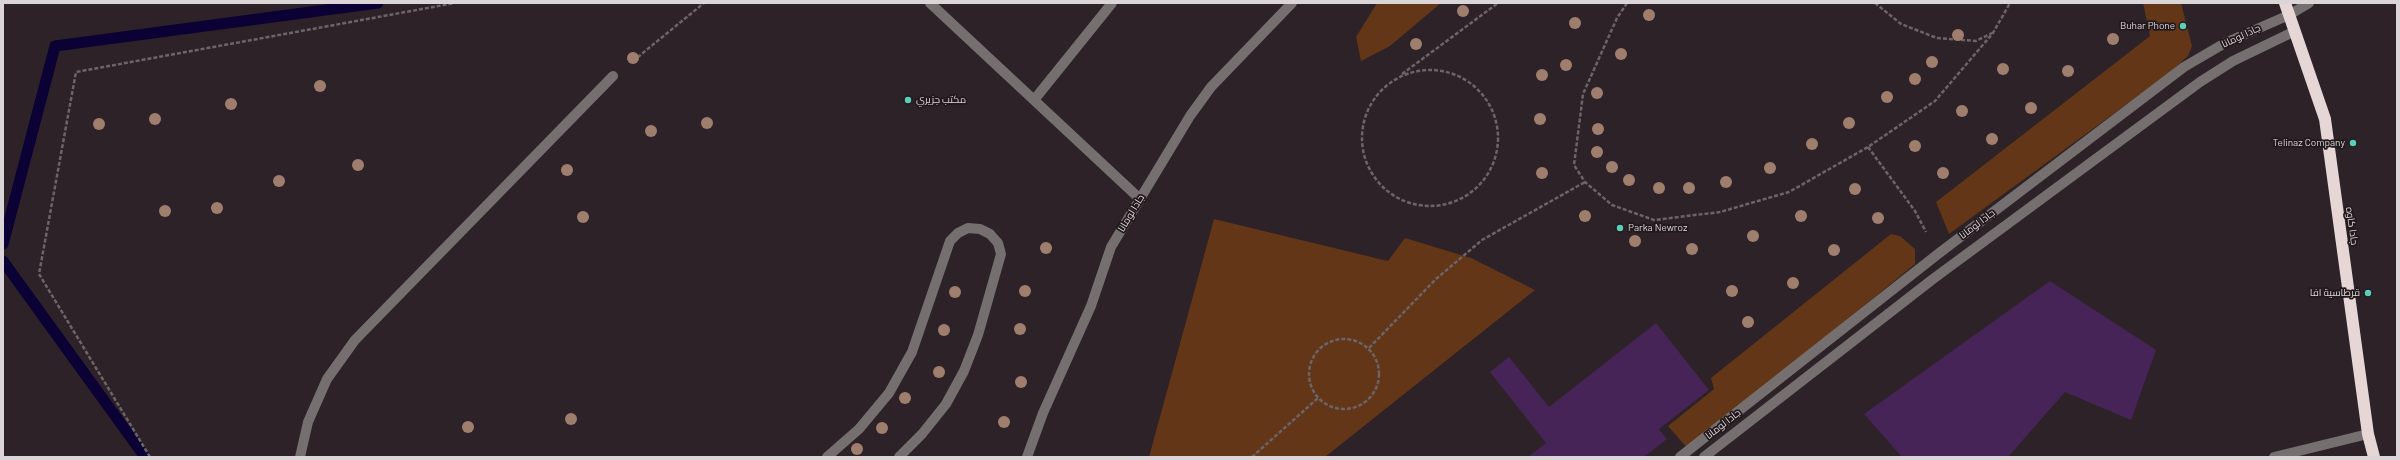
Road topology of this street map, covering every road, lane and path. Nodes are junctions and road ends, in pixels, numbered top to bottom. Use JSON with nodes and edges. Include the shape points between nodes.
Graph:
{"nodes":[{"id":1,"x":455,"y":3,"type":"edge"},
{"id":2,"x":704,"y":3,"type":"edge"},
{"id":3,"x":930,"y":3,"type":"edge"},
{"id":4,"x":1112,"y":3,"type":"edge"},
{"id":5,"x":1292,"y":3,"type":"edge"},
{"id":6,"x":1498,"y":3,"type":"edge"},
{"id":7,"x":1627,"y":3,"type":"edge"},
{"id":8,"x":1875,"y":3,"type":"edge"},
{"id":9,"x":2010,"y":3,"type":"edge"},
{"id":10,"x":2285,"y":3,"type":"edge"},
{"id":11,"x":2309,"y":3,"type":"edge"},
{"id":12,"x":2289,"y":15,"type":"junction"},
{"id":13,"x":2295,"y":31,"type":"junction"},
{"id":14,"x":1993,"y":33,"type":"junction"},
{"id":15,"x":613,"y":76,"type":"joint"},
{"id":16,"x":1399,"y":77,"type":"junction"},
{"id":17,"x":1034,"y":100,"type":"junction"},
{"id":18,"x":1868,"y":147,"type":"junction"},
{"id":19,"x":1585,"y":182,"type":"junction"},
{"id":20,"x":1140,"y":199,"type":"junction"},
{"id":21,"x":1915,"y":211,"type":"dead end"},
{"id":22,"x":1369,"y":348,"type":"junction"},
{"id":23,"x":1318,"y":398,"type":"junction"},
{"id":24,"x":2368,"y":434,"type":"junction"},
{"id":25,"x":150,"y":457,"type":"edge"},
{"id":26,"x":300,"y":457,"type":"edge"},
{"id":27,"x":828,"y":457,"type":"edge"},
{"id":28,"x":899,"y":457,"type":"edge"},
{"id":29,"x":1027,"y":457,"type":"edge"},
{"id":30,"x":1252,"y":457,"type":"edge"},
{"id":31,"x":1680,"y":457,"type":"edge"},
{"id":32,"x":1704,"y":457,"type":"edge"},
{"id":33,"x":2274,"y":457,"type":"edge"},
{"id":34,"x":2374,"y":457,"type":"edge"}],
"edges":[{"from":1,"to":25,"type":"path","via":[[76,72],[39,274]]},
{"from":2,"to":15,"type":"path"},
{"from":3,"to":17,"type":"street"},
{"from":4,"to":17,"type":"street"},
{"from":5,"to":20,"type":"street","name":"جادا لومانا","via":[[1211,87],[1190,116]]},
{"from":6,"to":16,"type":"path"},
{"from":7,"to":19,"type":"path","via":[[1617,18],[1583,94],[1574,166]]},
{"from":8,"to":14,"type":"path","via":[[1901,24],[1937,38],[1976,41]]},
{"from":9,"to":14,"type":"path"},
{"from":10,"to":12,"type":"highway","name":"جادا کاوه"},
{"from":11,"to":12,"type":"street","name":"جادا لومانا"},
{"from":12,"to":13,"type":"highway","name":"جادا کاوه"},
{"from":12,"to":31,"type":"street","name":"جادا لومانا","via":[[2225,43],[2184,67],[1938,254]]},
{"from":13,"to":24,"type":"highway","name":"جادا کاوه","via":[[2325,119]]},
{"from":13,"to":32,"type":"street","name":"جادا لومانا","via":[[2233,61],[2200,82],[1933,279]]},
{"from":14,"to":18,"type":"path","via":[[1935,100]]},
{"from":15,"to":26,"type":"street","via":[[355,340],[327,379],[308,422]]},
{"from":16,"to":16,"type":"path","via":[[1381,90],[1368,108],[1362,130],[1363,152],[1371,173],[1386,191],[1405,202],[1427,207],[1449,204],[1470,195],[1486,179],[1496,158],[1499,136],[1495,113],[1483,94],[1465,79],[1444,70],[1421,70]]},
{"from":17,"to":20,"type":"street"},
{"from":18,"to":19,"type":"path","via":[[1789,192],[1720,212],[1654,220],[1612,205]]},
{"from":18,"to":21,"type":"path"},
{"from":19,"to":22,"type":"path","via":[[1482,240],[1436,279]]},
{"from":20,"to":29,"type":"street","name":"جادا لومانا","via":[[1111,247],[1091,306],[1043,413]]},
{"from":22,"to":23,"type":"path","via":[[1360,342],[1339,339],[1320,349],[1309,368],[1312,389]]},
{"from":22,"to":23,"type":"path","via":[[1375,356],[1379,376],[1372,396],[1365,403],[1346,409],[1335,408]]},
{"from":23,"to":30,"type":"path"},
{"from":24,"to":33,"type":"street"},
{"from":24,"to":34,"type":"highway","name":"جادا کاوه"},
{"from":27,"to":28,"type":"street","via":[[859,429],[889,393],[912,352],[950,241],[968,228],[980,229],[990,234],[998,243],[1001,254],[978,335],[964,371],[946,404]]}]}
